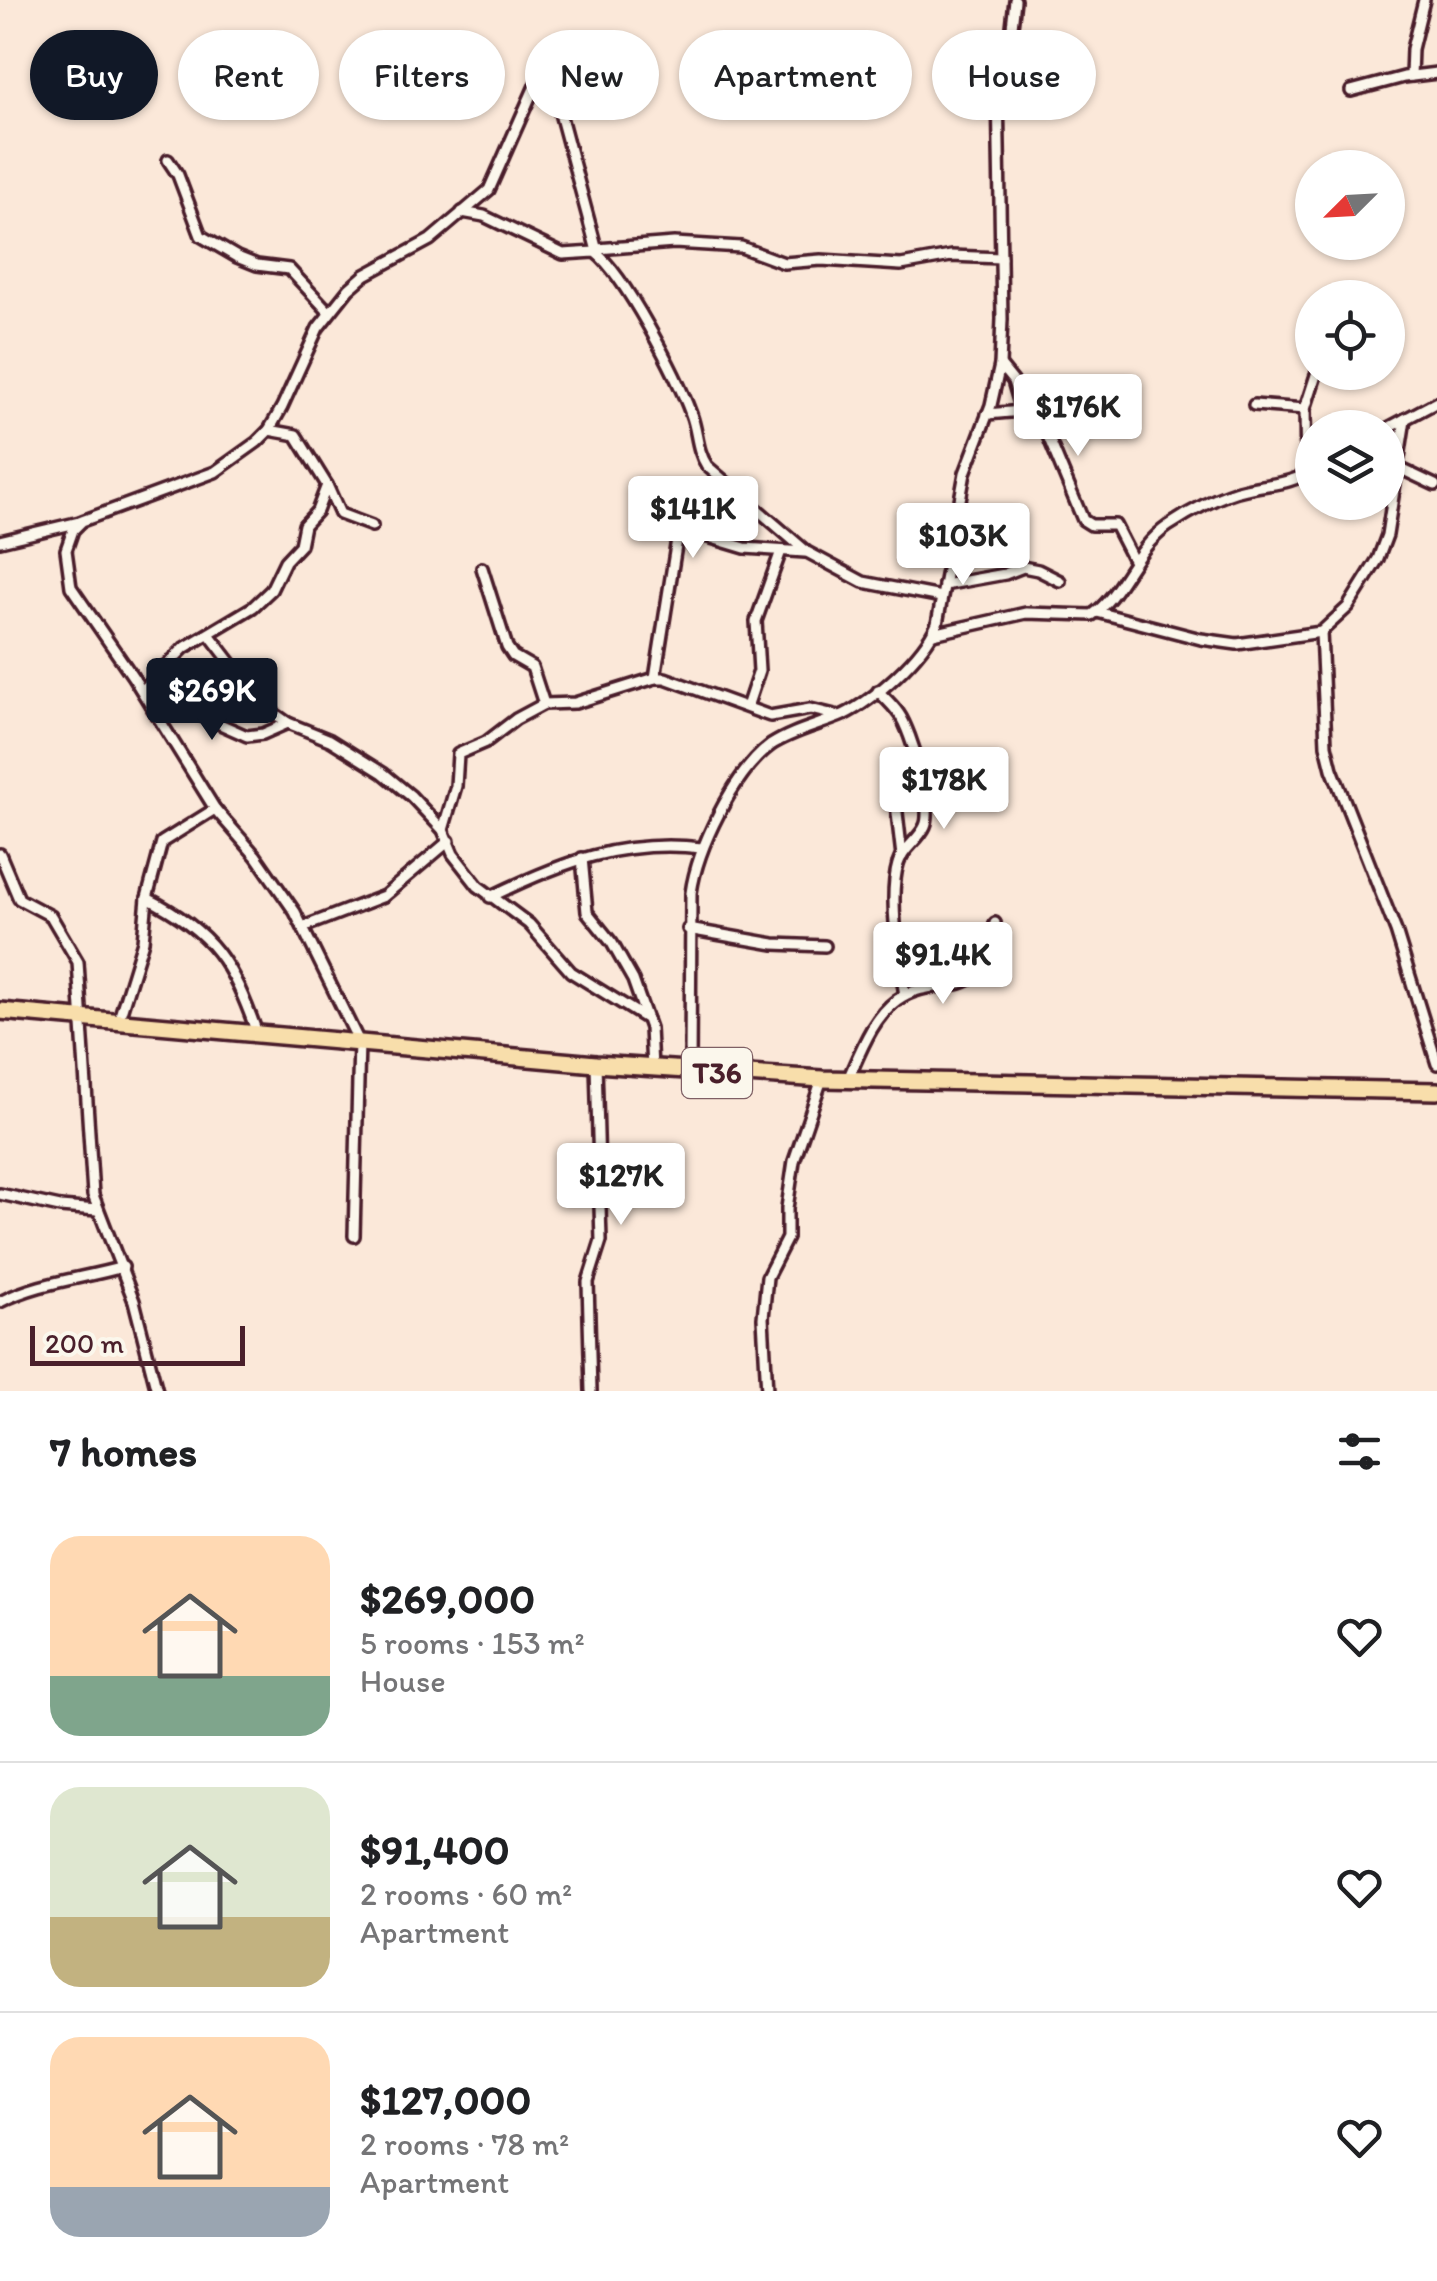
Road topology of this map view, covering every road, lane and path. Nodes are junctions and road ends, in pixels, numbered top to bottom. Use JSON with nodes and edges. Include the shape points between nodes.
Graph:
{"nodes":[{"id":1,"x":1015,"y":0,"type":"edge"},
{"id":2,"x":1424,"y":0,"type":"edge"},
{"id":3,"x":1437,"y":74,"type":"edge"},
{"id":4,"x":1410,"y":76,"type":"junction"},
{"id":5,"x":1351,"y":91,"type":"dead end"},
{"id":6,"x":525,"y":107,"type":"edge"},
{"id":7,"x":560,"y":120,"type":"edge"},
{"id":8,"x":168,"y":160,"type":"dead end"},
{"id":9,"x":485,"y":195,"type":"junction"},
{"id":10,"x":462,"y":212,"type":"junction"},
{"id":11,"x":484,"y":216,"type":"junction"},
{"id":12,"x":597,"y":252,"type":"junction"},
{"id":13,"x":1001,"y":258,"type":"junction"},
{"id":14,"x":329,"y":312,"type":"junction"},
{"id":15,"x":1000,"y":365,"type":"junction"},
{"id":16,"x":1311,"y":390,"type":"edge"},
{"id":17,"x":1437,"y":402,"type":"edge"},
{"id":18,"x":1254,"y":404,"type":"dead end"},
{"id":19,"x":1306,"y":410,"type":"joint"},
{"id":20,"x":1022,"y":411,"type":"junction"},
{"id":21,"x":987,"y":414,"type":"junction"},
{"id":22,"x":1406,"y":418,"type":"joint"},
{"id":23,"x":1405,"y":424,"type":"edge"},
{"id":24,"x":269,"y":430,"type":"junction"},
{"id":25,"x":1405,"y":470,"type":"edge"},
{"id":26,"x":1295,"y":479,"type":"edge"},
{"id":27,"x":327,"y":485,"type":"junction"},
{"id":28,"x":1435,"y":485,"type":"edge"},
{"id":29,"x":1389,"y":520,"type":"edge"},
{"id":30,"x":82,"y":522,"type":"junction"},
{"id":31,"x":372,"y":526,"type":"dead end"},
{"id":32,"x":0,"y":541,"type":"edge"},
{"id":33,"x":782,"y":551,"type":"junction"},
{"id":34,"x":807,"y":552,"type":"junction"},
{"id":35,"x":1133,"y":560,"type":"junction"},
{"id":36,"x":482,"y":568,"type":"dead end"},
{"id":37,"x":1060,"y":581,"type":"dead end"},
{"id":38,"x":944,"y":585,"type":"junction"},
{"id":39,"x":942,"y":597,"type":"junction"},
{"id":40,"x":1097,"y":612,"type":"junction"},
{"id":41,"x":1321,"y":632,"type":"junction"},
{"id":42,"x":209,"y":634,"type":"junction"},
{"id":43,"x":933,"y":634,"type":"junction"},
{"id":44,"x":655,"y":678,"type":"junction"},
{"id":45,"x":141,"y":688,"type":"junction"},
{"id":46,"x":878,"y":691,"type":"junction"},
{"id":47,"x":544,"y":704,"type":"junction"},
{"id":48,"x":747,"y":708,"type":"junction"},
{"id":49,"x":839,"y":716,"type":"junction"},
{"id":50,"x":288,"y":723,"type":"junction"},
{"id":51,"x":900,"y":765,"type":"dead end"},
{"id":52,"x":214,"y":810,"type":"junction"},
{"id":53,"x":443,"y":830,"type":"junction"},
{"id":54,"x":449,"y":841,"type":"junction"},
{"id":55,"x":702,"y":848,"type":"junction"},
{"id":56,"x":0,"y":854,"type":"edge"},
{"id":57,"x":902,"y":856,"type":"junction"},
{"id":58,"x":582,"y":858,"type":"junction"},
{"id":59,"x":4,"y":881,"type":"edge"},
{"id":60,"x":490,"y":897,"type":"junction"},
{"id":61,"x":147,"y":898,"type":"junction"},
{"id":62,"x":995,"y":923,"type":"dead end"},
{"id":63,"x":304,"y":927,"type":"junction"},
{"id":64,"x":688,"y":929,"type":"junction"},
{"id":65,"x":826,"y":946,"type":"dead end"},
{"id":66,"x":905,"y":996,"type":"junction"},
{"id":67,"x":0,"y":1011,"type":"edge"},
{"id":68,"x":647,"y":1018,"type":"junction"},
{"id":69,"x":81,"y":1020,"type":"junction"},
{"id":70,"x":118,"y":1022,"type":"junction"},
{"id":71,"x":257,"y":1033,"type":"junction"},
{"id":72,"x":359,"y":1042,"type":"junction"},
{"id":73,"x":596,"y":1064,"type":"junction"},
{"id":74,"x":1437,"y":1064,"type":"edge"},
{"id":75,"x":652,"y":1068,"type":"junction"},
{"id":76,"x":690,"y":1071,"type":"junction"},
{"id":77,"x":822,"y":1078,"type":"junction"},
{"id":78,"x":848,"y":1079,"type":"junction"},
{"id":79,"x":1437,"y":1090,"type":"edge"},
{"id":80,"x":0,"y":1194,"type":"edge"},
{"id":81,"x":97,"y":1210,"type":"junction"},
{"id":82,"x":354,"y":1236,"type":"dead end"},
{"id":83,"x":123,"y":1266,"type":"junction"},
{"id":84,"x":0,"y":1302,"type":"edge"},
{"id":85,"x":157,"y":1391,"type":"edge"},
{"id":86,"x":591,"y":1391,"type":"edge"},
{"id":87,"x":767,"y":1391,"type":"edge"}],
"edges":[{"from":1,"to":13,"type":"street","via":[[998,87]]},
{"from":2,"to":4,"type":"street"},
{"from":3,"to":4,"type":"street"},
{"from":4,"to":5,"type":"street"},
{"from":6,"to":9,"type":"street"},
{"from":7,"to":12,"type":"street"},
{"from":8,"to":14,"type":"street","via":[[201,236],[237,257],[289,270]]},
{"from":9,"to":10,"type":"street"},
{"from":9,"to":11,"type":"street"},
{"from":10,"to":11,"type":"street"},
{"from":10,"to":14,"type":"street","via":[[416,249],[365,276]]},
{"from":11,"to":12,"type":"street","via":[[564,254]]},
{"from":12,"to":13,"type":"street","via":[[674,243],[742,247],[784,263]]},
{"from":12,"to":34,"type":"street","via":[[668,363],[707,466]]},
{"from":13,"to":15,"type":"street"},
{"from":14,"to":24,"type":"street"},
{"from":15,"to":20,"type":"street"},
{"from":15,"to":21,"type":"street"},
{"from":16,"to":19,"type":"street"},
{"from":17,"to":22,"type":"street"},
{"from":18,"to":19,"type":"street"},
{"from":20,"to":21,"type":"street"},
{"from":20,"to":35,"type":"street","via":[[1045,425],[1083,520],[1115,525]]},
{"from":21,"to":38,"type":"street","via":[[965,473]]},
{"from":22,"to":23,"type":"street"},
{"from":24,"to":27,"type":"street","via":[[296,435]]},
{"from":24,"to":30,"type":"street","via":[[215,472]]},
{"from":25,"to":28,"type":"street"},
{"from":26,"to":35,"type":"street","via":[[1232,493],[1173,523]]},
{"from":27,"to":31,"type":"street","via":[[340,514]]},
{"from":27,"to":42,"type":"street","via":[[271,590]]},
{"from":29,"to":41,"type":"street","via":[[1372,571]]},
{"from":30,"to":32,"type":"street"},
{"from":30,"to":45,"type":"street","via":[[66,550],[71,587]]},
{"from":33,"to":34,"type":"street"},
{"from":33,"to":44,"type":"street","via":[[678,533]]},
{"from":33,"to":48,"type":"street","via":[[756,621],[758,680]]},
{"from":34,"to":39,"type":"street","via":[[863,582]]},
{"from":35,"to":40,"type":"street"},
{"from":36,"to":47,"type":"street","via":[[502,637],[532,668]]},
{"from":37,"to":38,"type":"street","via":[[1023,567]]},
{"from":38,"to":39,"type":"street"},
{"from":39,"to":43,"type":"street"},
{"from":40,"to":41,"type":"street","via":[[1237,644]]},
{"from":40,"to":43,"type":"street","via":[[1026,613]]},
{"from":41,"to":74,"type":"street","via":[[1332,769],[1396,930]]},
{"from":42,"to":45,"type":"street"},
{"from":42,"to":50,"type":"street","via":[[256,698]]},
{"from":43,"to":46,"type":"street"},
{"from":44,"to":47,"type":"street","via":[[575,703]]},
{"from":44,"to":48,"type":"street"},
{"from":45,"to":50,"type":"street","via":[[247,736]]},
{"from":45,"to":52,"type":"street"},
{"from":46,"to":49,"type":"street"},
{"from":46,"to":57,"type":"street","via":[[914,744],[926,811],[924,828]]},
{"from":47,"to":53,"type":"street","via":[[458,754]]},
{"from":48,"to":49,"type":"street","via":[[770,716],[810,710]]},
{"from":49,"to":55,"type":"street","via":[[770,746],[727,800]]},
{"from":50,"to":53,"type":"street","via":[[383,773]]},
{"from":51,"to":57,"type":"street","via":[[894,788]]},
{"from":52,"to":61,"type":"street","via":[[162,842]]},
{"from":52,"to":63,"type":"street","via":[[256,856]]},
{"from":53,"to":54,"type":"street"},
{"from":54,"to":60,"type":"street"},
{"from":54,"to":63,"type":"street","via":[[384,896]]},
{"from":55,"to":58,"type":"street","via":[[662,844]]},
{"from":55,"to":64,"type":"street"},
{"from":56,"to":59,"type":"street"},
{"from":57,"to":66,"type":"street","via":[[896,938]]},
{"from":58,"to":60,"type":"street"},
{"from":58,"to":68,"type":"street","via":[[586,912],[616,949]]},
{"from":59,"to":69,"type":"street","via":[[19,900],[52,916],[75,953]]},
{"from":60,"to":68,"type":"street","via":[[529,924],[572,972]]},
{"from":61,"to":70,"type":"street","via":[[143,941]]},
{"from":61,"to":71,"type":"street","via":[[210,941]]},
{"from":62,"to":66,"type":"street","via":[[988,955],[970,978]]},
{"from":63,"to":72,"type":"street"},
{"from":64,"to":65,"type":"street"},
{"from":64,"to":76,"type":"street"},
{"from":66,"to":78,"type":"street","via":[[882,1015]]},
{"from":67,"to":69,"type":"highway","number":"T36"},
{"from":68,"to":75,"type":"street"},
{"from":69,"to":70,"type":"highway","number":"T36"},
{"from":69,"to":81,"type":"street"},
{"from":70,"to":71,"type":"highway","number":"T36"},
{"from":71,"to":72,"type":"highway","number":"T36"},
{"from":72,"to":73,"type":"highway","number":"T36"},
{"from":72,"to":82,"type":"street"},
{"from":73,"to":75,"type":"highway","number":"T36"},
{"from":73,"to":86,"type":"street","via":[[602,1242],[588,1282]]},
{"from":75,"to":76,"type":"highway","number":"T36"},
{"from":76,"to":77,"type":"highway","number":"T36"},
{"from":77,"to":78,"type":"highway","number":"T36"},
{"from":77,"to":87,"type":"street","via":[[794,1161],[787,1238],[767,1277]]},
{"from":78,"to":79,"type":"highway","number":"T36"},
{"from":80,"to":81,"type":"street"},
{"from":81,"to":83,"type":"street"},
{"from":83,"to":84,"type":"street"},
{"from":83,"to":85,"type":"street"}]}
